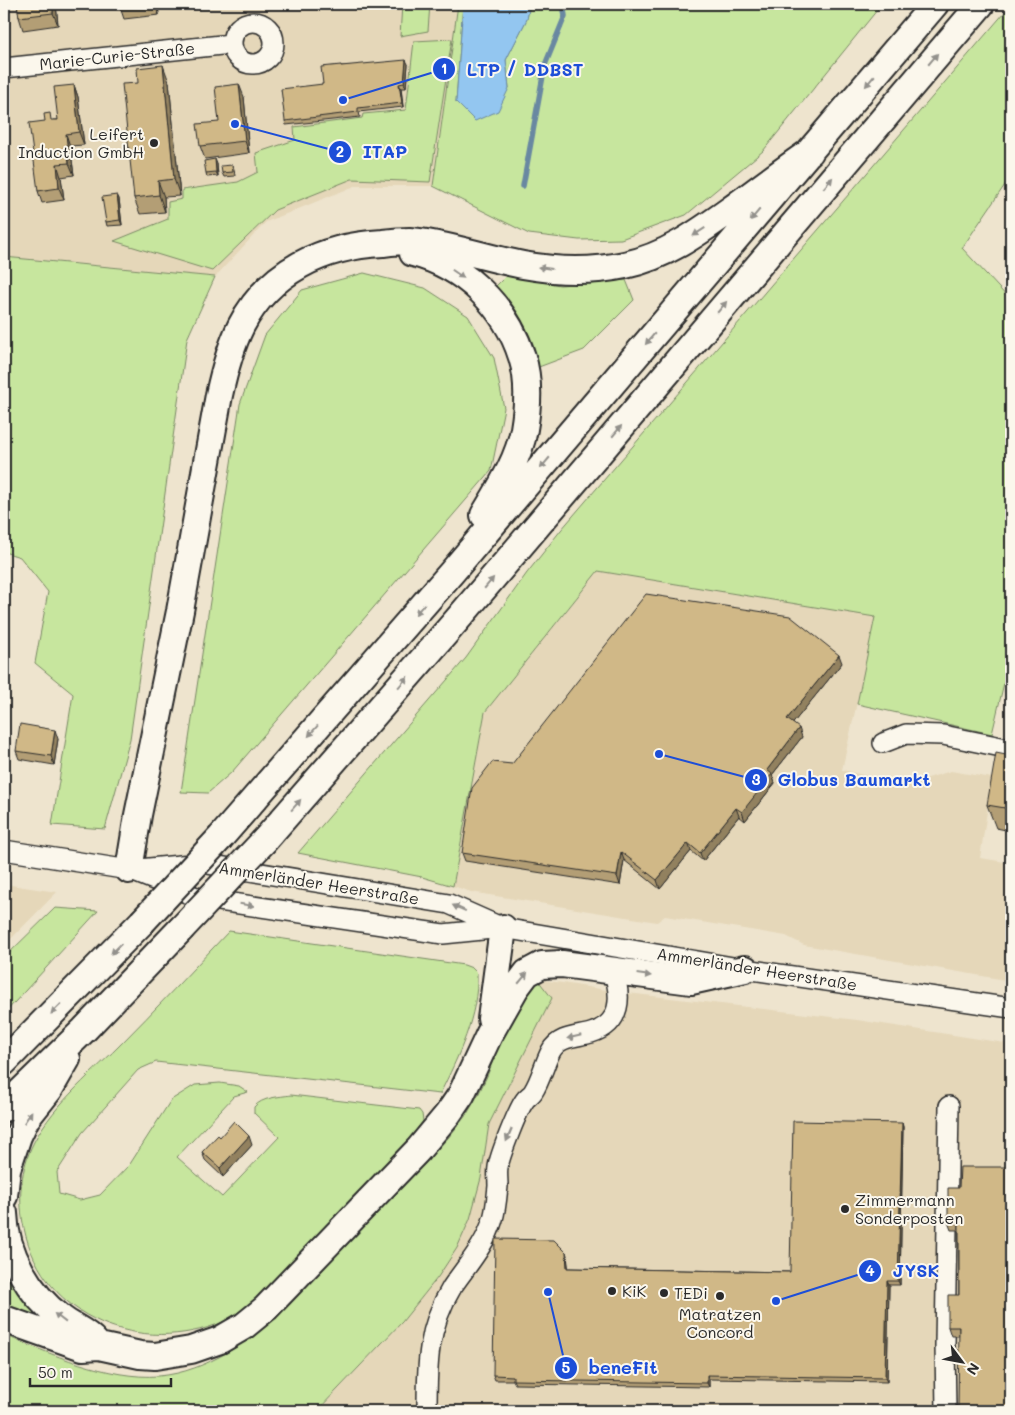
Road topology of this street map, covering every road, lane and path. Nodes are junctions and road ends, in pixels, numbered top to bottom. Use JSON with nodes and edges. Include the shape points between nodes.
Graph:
{"nodes":[{"id":1,"x":935,"y":4,"type":"edge"},
{"id":2,"x":980,"y":4,"type":"edge"},
{"id":3,"x":231,"y":44,"type":"dead end"},
{"id":4,"x":4,"y":68,"type":"edge"},
{"id":5,"x":810,"y":152,"type":"junction"},
{"id":6,"x":363,"y":244,"type":"junction"},
{"id":7,"x":452,"y":572,"type":"junction"},
{"id":8,"x":883,"y":743,"type":"dead end"},
{"id":9,"x":1011,"y":749,"type":"edge"},
{"id":10,"x":4,"y":850,"type":"edge"},
{"id":11,"x":129,"y":870,"type":"junction"},
{"id":12,"x":503,"y":928,"type":"junction"},
{"id":13,"x":745,"y":969,"type":"junction"},
{"id":14,"x":613,"y":971,"type":"junction"},
{"id":15,"x":1011,"y":1008,"type":"edge"},
{"id":16,"x":84,"y":1030,"type":"junction"},
{"id":17,"x":489,"y":1035,"type":"junction"},
{"id":18,"x":4,"y":1062,"type":"edge"},
{"id":19,"x":949,"y":1106,"type":"dead end"},
{"id":20,"x":4,"y":1108,"type":"edge"},
{"id":21,"x":4,"y":1196,"type":"edge"},
{"id":22,"x":4,"y":1212,"type":"edge"},
{"id":23,"x":4,"y":1319,"type":"edge"},
{"id":24,"x":99,"y":1346,"type":"junction"},
{"id":25,"x":427,"y":1411,"type":"edge"},
{"id":26,"x":946,"y":1411,"type":"edge"}],
"edges":[{"from":1,"to":5,"type":"highway","one_way":true},
{"from":16,"to":2,"type":"highway","one_way":true,"bridge":true,"via":[[264,841],[457,620]]},
{"from":3,"to":4,"type":"street","name":"Marie-Curie-Straße"},
{"from":5,"to":6,"type":"highway","one_way":true,"via":[[701,231],[652,257],[625,265],[595,270],[563,270],[408,241]]},
{"from":5,"to":7,"type":"highway","one_way":true},
{"from":6,"to":7,"type":"highway","one_way":true,"via":[[427,257],[455,271],[485,294],[507,323],[522,357],[527,390],[524,430],[510,470]]},
{"from":6,"to":11,"type":"highway","via":[[332,250],[296,266],[264,292],[241,326],[228,360]]},
{"from":7,"to":18,"type":"highway","one_way":true,"bridge":true,"via":[[221,837]]},
{"from":8,"to":9,"type":"street","via":[[906,734],[943,736]]},
{"from":10,"to":11,"type":"street","name":"Ammerländer Heerstraße"},
{"from":11,"to":12,"type":"street","name":"Ammerländer Heerstraße","one_way":true,"via":[[199,898],[443,934]]},
{"from":12,"to":11,"type":"street","name":"Ammerländer Heerstraße","one_way":true,"via":[[449,904],[201,864]]},
{"from":12,"to":13,"type":"street","name":"Ammerländer Heerstraße"},
{"from":12,"to":17,"type":"highway"},
{"from":14,"to":13,"type":"highway","one_way":true,"via":[[691,982]]},
{"from":13,"to":15,"type":"street","name":"Ammerländer Heerstraße"},
{"from":17,"to":14,"type":"highway","one_way":true,"via":[[514,989],[527,973],[542,965],[562,964]]},
{"from":14,"to":25,"type":"street","one_way":true,"via":[[619,992],[616,1009],[608,1024],[593,1032],[557,1042],[533,1093],[525,1100],[503,1150],[498,1167],[493,1219],[482,1246],[453,1286],[438,1314],[428,1352]]},
{"from":16,"to":20,"type":"highway"},
{"from":21,"to":16,"type":"highway","one_way":true,"via":[[7,1170],[26,1119],[49,1090]]},
{"from":17,"to":24,"type":"highway","via":[[461,1095],[424,1143],[255,1318],[220,1340],[172,1354],[140,1356]]},
{"from":19,"to":26,"type":"street"},
{"from":24,"to":22,"type":"highway","one_way":true,"via":[[90,1336],[52,1311],[27,1282],[10,1244]]},
{"from":23,"to":24,"type":"highway","via":[[83,1347]]}]}
